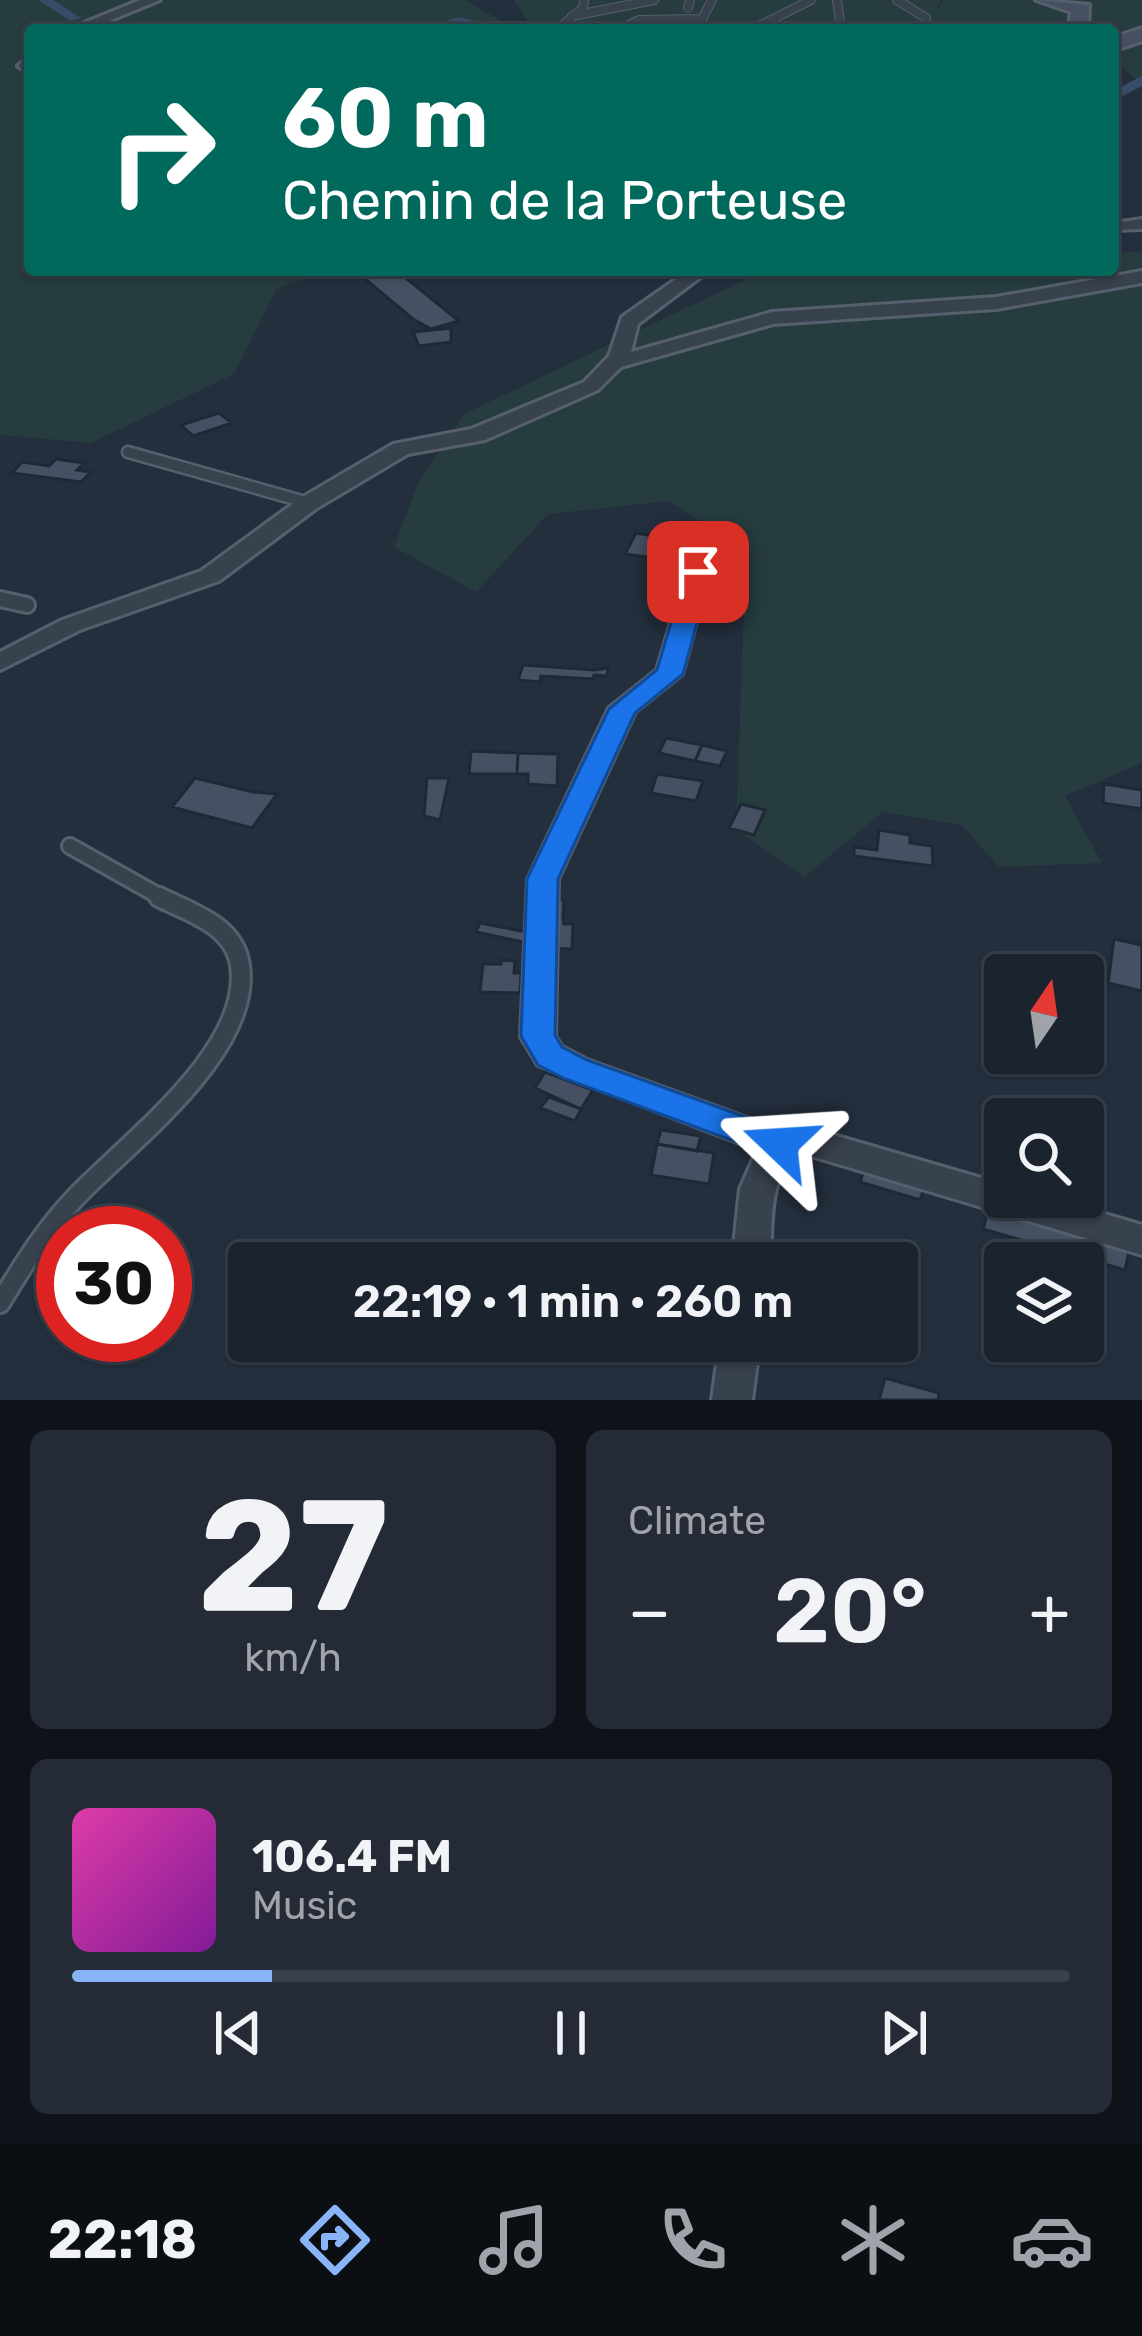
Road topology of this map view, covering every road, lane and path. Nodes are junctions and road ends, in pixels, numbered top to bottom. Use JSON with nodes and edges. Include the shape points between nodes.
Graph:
{"nodes":[{"id":1,"x":152,"y":0,"type":"edge"},
{"id":2,"x":584,"y":0,"type":"edge"},
{"id":3,"x":653,"y":0,"type":"edge"},
{"id":4,"x":712,"y":0,"type":"edge"},
{"id":5,"x":788,"y":0,"type":"edge"},
{"id":6,"x":811,"y":0,"type":"edge"},
{"id":7,"x":896,"y":0,"type":"edge"},
{"id":8,"x":1046,"y":0,"type":"edge"},
{"id":9,"x":800,"y":4,"type":"junction"},
{"id":10,"x":572,"y":16,"type":"junction"},
{"id":11,"x":926,"y":18,"type":"dead end"},
{"id":12,"x":90,"y":24,"type":"edge"},
{"id":13,"x":563,"y":24,"type":"edge"},
{"id":14,"x":629,"y":24,"type":"edge"},
{"id":15,"x":762,"y":24,"type":"edge"},
{"id":16,"x":1079,"y":24,"type":"edge"},
{"id":17,"x":1142,"y":224,"type":"edge"},
{"id":18,"x":1120,"y":227,"type":"dead end"},
{"id":19,"x":693,"y":276,"type":"edge"},
{"id":20,"x":1142,"y":278,"type":"edge"},
{"id":21,"x":614,"y":363,"type":"junction"},
{"id":22,"x":128,"y":452,"type":"dead end"},
{"id":23,"x":309,"y":503,"type":"junction"},
{"id":24,"x":698,"y":572,"type":"dead end"},
{"id":25,"x":0,"y":598,"type":"edge"},
{"id":26,"x":27,"y":605,"type":"dead end"},
{"id":27,"x":0,"y":662,"type":"edge"},
{"id":28,"x":70,"y":845,"type":"dead end"},
{"id":29,"x":780,"y":1144,"type":"junction"},
{"id":30,"x":1142,"y":1240,"type":"edge"},
{"id":31,"x":754,"y":1242,"type":"edge"},
{"id":32,"x":0,"y":1303,"type":"edge"},
{"id":33,"x":737,"y":1362,"type":"edge"},
{"id":34,"x":732,"y":1400,"type":"edge"}],
"edges":[{"from":1,"to":12,"type":"street"},
{"from":2,"to":10,"type":"lane"},
{"from":3,"to":10,"type":"lane"},
{"from":4,"to":14,"type":"lane","via":[[701,19]]},
{"from":5,"to":9,"type":"lane"},
{"from":6,"to":9,"type":"lane"},
{"from":7,"to":11,"type":"lane"},
{"from":8,"to":16,"type":"street","via":[[1082,9]]},
{"from":9,"to":15,"type":"lane"},
{"from":10,"to":13,"type":"lane"},
{"from":17,"to":18,"type":"street"},
{"from":19,"to":21,"type":"street","via":[[629,321]]},
{"from":20,"to":21,"type":"street","via":[[996,303],[772,318]]},
{"from":21,"to":23,"type":"street","via":[[591,386],[477,435],[400,449]]},
{"from":22,"to":23,"type":"lane"},
{"from":23,"to":27,"type":"street","via":[[210,576],[70,625]]},
{"from":24,"to":29,"type":"street","via":[[669,674],[623,709],[543,879],[538,1036],[550,1056],[575,1069]]},
{"from":25,"to":26,"type":"lane"},
{"from":28,"to":32,"type":"lane","via":[[101,869],[218,926],[242,971],[234,1019],[207,1064],[71,1202]]},
{"from":29,"to":30,"type":"street","via":[[820,1142]]},
{"from":29,"to":31,"type":"street","via":[[764,1160]]},
{"from":33,"to":34,"type":"street"}]}
